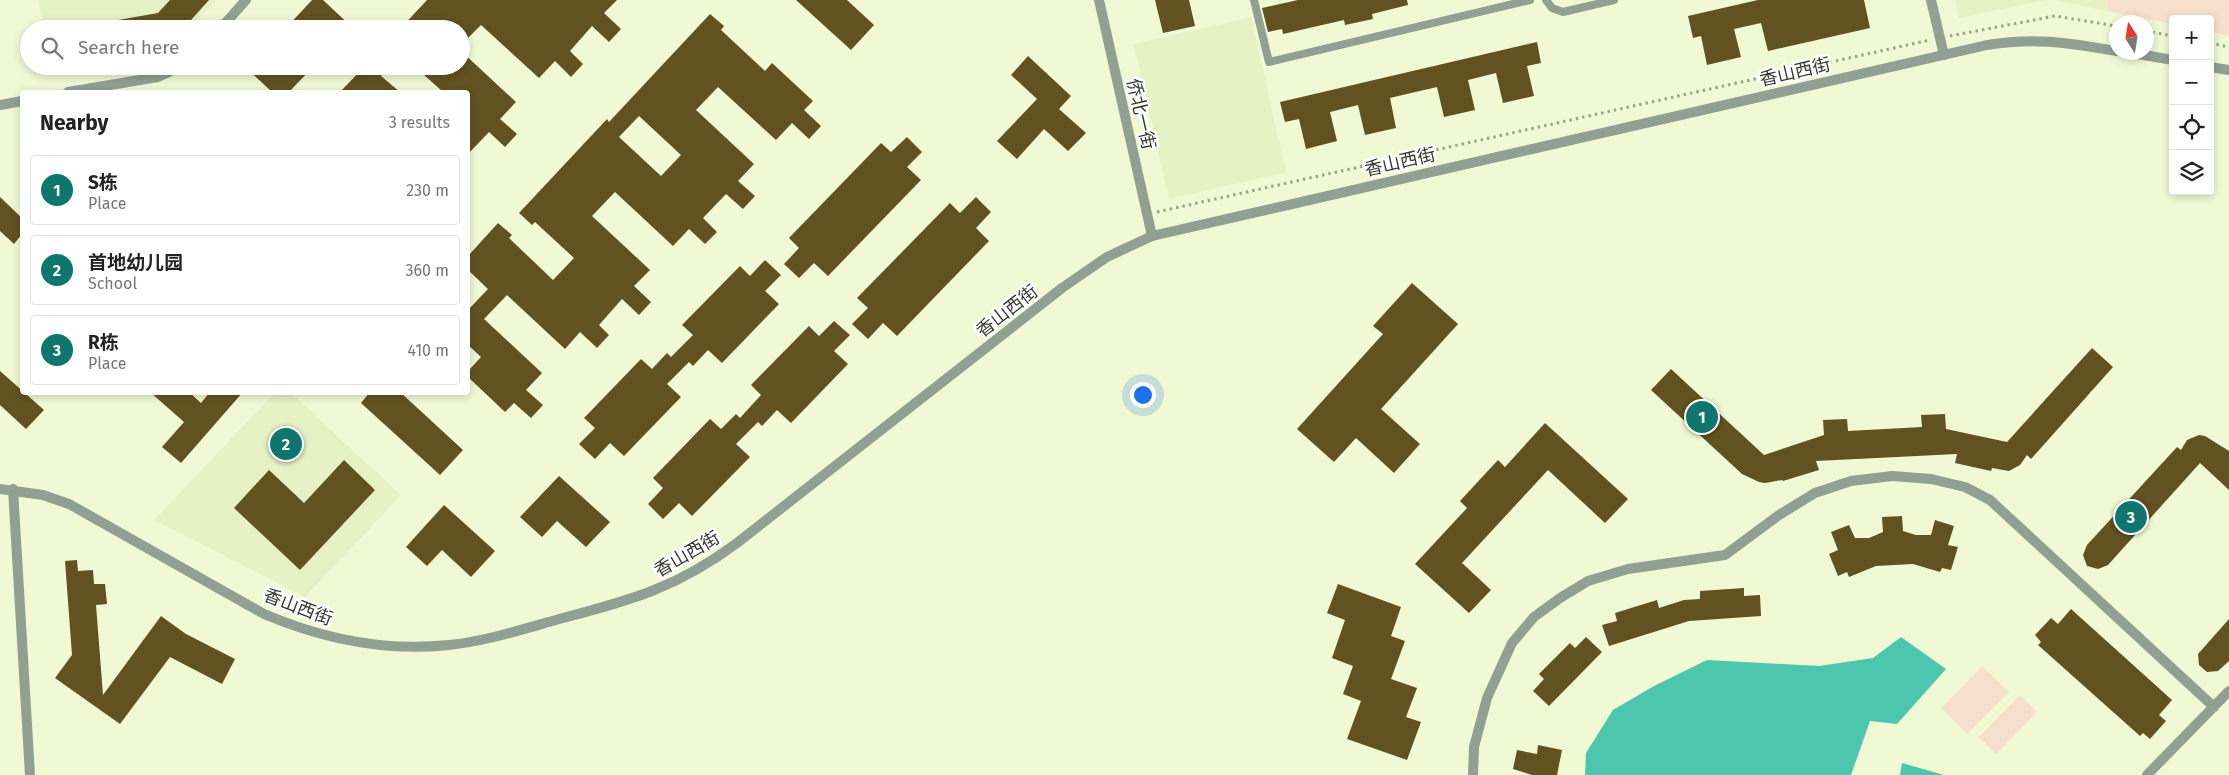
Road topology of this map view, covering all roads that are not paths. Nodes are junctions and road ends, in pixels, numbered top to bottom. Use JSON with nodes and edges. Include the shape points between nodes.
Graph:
{"nodes":[{"id":1,"x":246,"y":0,"type":"edge"},
{"id":2,"x":1099,"y":0,"type":"edge"},
{"id":3,"x":1254,"y":0,"type":"edge"},
{"id":4,"x":1530,"y":0,"type":"edge"},
{"id":5,"x":1546,"y":0,"type":"edge"},
{"id":6,"x":1614,"y":0,"type":"edge"},
{"id":7,"x":1931,"y":0,"type":"edge"},
{"id":8,"x":228,"y":20,"type":"edge"},
{"id":9,"x":2109,"y":50,"type":"edge"},
{"id":10,"x":1944,"y":55,"type":"junction"},
{"id":11,"x":2154,"y":57,"type":"edge"},
{"id":12,"x":2169,"y":59,"type":"edge"},
{"id":13,"x":2214,"y":67,"type":"edge"},
{"id":14,"x":2229,"y":70,"type":"edge"},
{"id":15,"x":162,"y":75,"type":"edge"},
{"id":16,"x":80,"y":90,"type":"edge"},
{"id":17,"x":20,"y":101,"type":"edge"},
{"id":18,"x":0,"y":104,"type":"edge"},
{"id":19,"x":1152,"y":236,"type":"junction"},
{"id":20,"x":0,"y":489,"type":"edge"},
{"id":21,"x":13,"y":489,"type":"junction"},
{"id":22,"x":2229,"y":691,"type":"edge"},
{"id":23,"x":2214,"y":706,"type":"junction"},
{"id":24,"x":30,"y":775,"type":"edge"},
{"id":25,"x":1473,"y":775,"type":"edge"},
{"id":26,"x":2147,"y":775,"type":"edge"}],
"edges":[{"from":1,"to":8,"type":"street"},
{"from":2,"to":19,"type":"street","name":"侨北一街"},
{"from":3,"to":4,"type":"lane","via":[[1269,62]]},
{"from":5,"to":6,"type":"lane","via":[[1552,8],[1563,12]]},
{"from":7,"to":10,"type":"street"},
{"from":9,"to":10,"type":"street","name":"香山西街","via":[[2065,42],[2027,40]]},
{"from":10,"to":19,"type":"street","name":"香山西街"},
{"from":11,"to":12,"type":"street"},
{"from":13,"to":14,"type":"street"},
{"from":15,"to":16,"type":"street"},
{"from":17,"to":18,"type":"street"},
{"from":19,"to":21,"type":"street","name":"香山西街","via":[[1107,257],[1062,288],[736,543],[693,573],[620,603],[481,639],[450,645],[386,646],[354,643],[293,626],[264,614],[69,504]]},
{"from":20,"to":21,"type":"street","name":"香山西街"},
{"from":21,"to":24,"type":"street"},
{"from":22,"to":23,"type":"street"},
{"from":23,"to":25,"type":"street","via":[[1990,500],[1965,486],[1892,476],[1851,481],[1815,493],[1724,555],[1628,569],[1588,581],[1560,598],[1534,617],[1512,643],[1487,698],[1474,747]]},
{"from":23,"to":26,"type":"street"}]}
